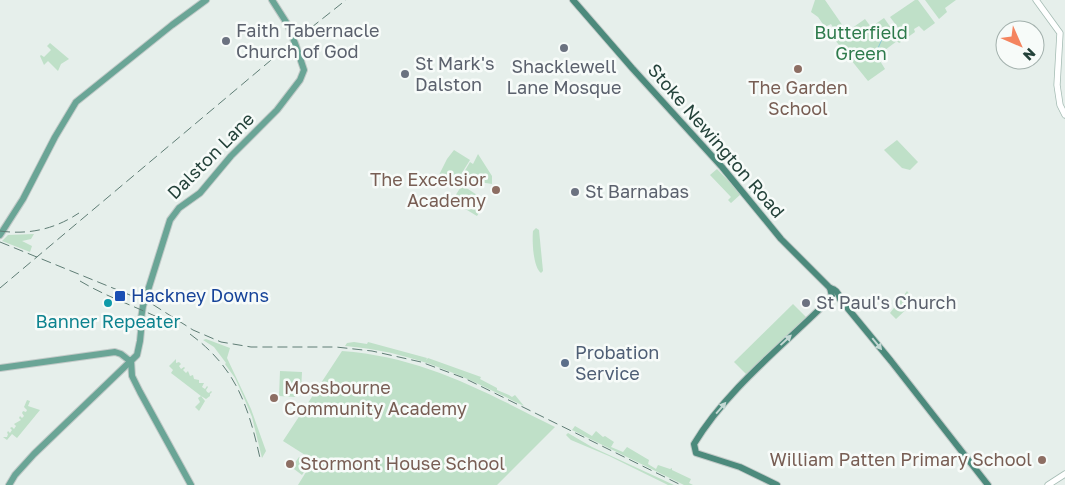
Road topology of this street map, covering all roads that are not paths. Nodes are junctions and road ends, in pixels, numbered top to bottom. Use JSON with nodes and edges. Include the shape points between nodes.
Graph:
{"nodes":[{"id":1,"x":206,"y":0,"type":"edge"},
{"id":2,"x":272,"y":0,"type":"edge"},
{"id":3,"x":1036,"y":0,"type":"edge"},
{"id":4,"x":575,"y":2,"type":"edge"},
{"id":5,"x":1065,"y":115,"type":"edge"},
{"id":6,"x":0,"y":235,"type":"edge"},
{"id":7,"x":830,"y":288,"type":"junction"},
{"id":8,"x":839,"y":296,"type":"junction"},
{"id":9,"x":829,"y":300,"type":"junction"},
{"id":10,"x":130,"y":361,"type":"junction"},
{"id":11,"x":0,"y":368,"type":"edge"},
{"id":12,"x":1065,"y":474,"type":"edge"},
{"id":13,"x":7,"y":484,"type":"edge"},
{"id":14,"x":191,"y":485,"type":"edge"},
{"id":15,"x":777,"y":485,"type":"edge"},
{"id":16,"x":988,"y":485,"type":"edge"},
{"id":17,"x":1048,"y":485,"type":"edge"}],
"edges":[{"from":1,"to":6,"type":"main road","via":[[76,102]]},
{"from":2,"to":10,"type":"main road","name":"Dalston Lane","bridge":true,"via":[[288,25],[304,70],[278,110],[170,220],[143,306],[137,354]]},
{"from":3,"to":5,"type":"main road","via":[[1060,33],[1057,84]]},
{"from":4,"to":7,"type":"highway","name":"Stoke Newington Road","via":[[722,167],[781,239]]},
{"from":7,"to":8,"type":"highway","name":"Stoke Newington Road"},
{"from":7,"to":9,"type":"highway","via":[[832,296]]},
{"from":8,"to":9,"type":"highway"},
{"from":8,"to":16,"type":"highway","name":"Stoke Newington Road","one_way":true},
{"from":15,"to":9,"type":"highway","one_way":true,"via":[[740,467],[696,453],[694,444],[752,374]]},
{"from":10,"to":11,"type":"main road","via":[[115,352]]},
{"from":10,"to":13,"type":"main road","name":"Dalston Lane"},
{"from":10,"to":14,"type":"main road","via":[[140,392]]},
{"from":12,"to":17,"type":"main road"}]}
